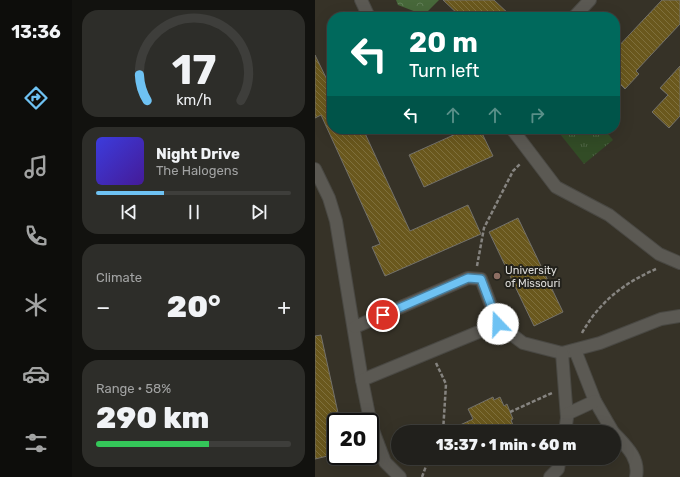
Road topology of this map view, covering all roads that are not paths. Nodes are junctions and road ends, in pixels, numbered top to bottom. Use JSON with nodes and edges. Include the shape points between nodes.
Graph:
{"nodes":[{"id":1,"x":361,"y":0,"type":"edge"},
{"id":2,"x":590,"y":0,"type":"edge"},
{"id":3,"x":367,"y":12,"type":"edge"},
{"id":4,"x":579,"y":12,"type":"edge"},
{"id":5,"x":516,"y":134,"type":"edge"},
{"id":6,"x":315,"y":169,"type":"edge"},
{"id":7,"x":677,"y":262,"type":"edge"},
{"id":8,"x":680,"y":316,"type":"edge"},
{"id":9,"x":498,"y":324,"type":"junction"},
{"id":10,"x":355,"y":327,"type":"junction"},
{"id":11,"x":576,"y":349,"type":"junction"},
{"id":12,"x":562,"y":353,"type":"junction"},
{"id":13,"x":362,"y":380,"type":"junction"},
{"id":14,"x":595,"y":401,"type":"junction"},
{"id":15,"x":567,"y":414,"type":"junction"},
{"id":16,"x":566,"y":425,"type":"edge"},
{"id":17,"x":608,"y":425,"type":"edge"},
{"id":18,"x":621,"y":441,"type":"edge"},
{"id":19,"x":559,"y":465,"type":"edge"},
{"id":20,"x":400,"y":477,"type":"edge"},
{"id":21,"x":551,"y":477,"type":"edge"},
{"id":22,"x":636,"y":477,"type":"edge"}],
"edges":[{"from":1,"to":3,"type":"lane"},
{"from":2,"to":4,"type":"lane"},
{"from":5,"to":7,"type":"lane","via":[[556,187],[609,215],[659,254]]},
{"from":6,"to":10,"type":"lane","via":[[337,220]]},
{"from":8,"to":11,"type":"lane","via":[[661,319],[600,343]]},
{"from":9,"to":10,"type":"lane","via":[[481,279],[468,278]]},
{"from":9,"to":12,"type":"lane","via":[[523,343]]},
{"from":9,"to":13,"type":"lane"},
{"from":10,"to":13,"type":"lane"},
{"from":11,"to":12,"type":"lane"},
{"from":11,"to":14,"type":"lane"},
{"from":12,"to":15,"type":"lane"},
{"from":13,"to":20,"type":"lane","via":[[371,425],[385,462]]},
{"from":14,"to":15,"type":"lane"},
{"from":14,"to":17,"type":"lane"},
{"from":15,"to":16,"type":"lane"},
{"from":18,"to":22,"type":"lane","via":[[634,455]]},
{"from":19,"to":21,"type":"lane"}]}
